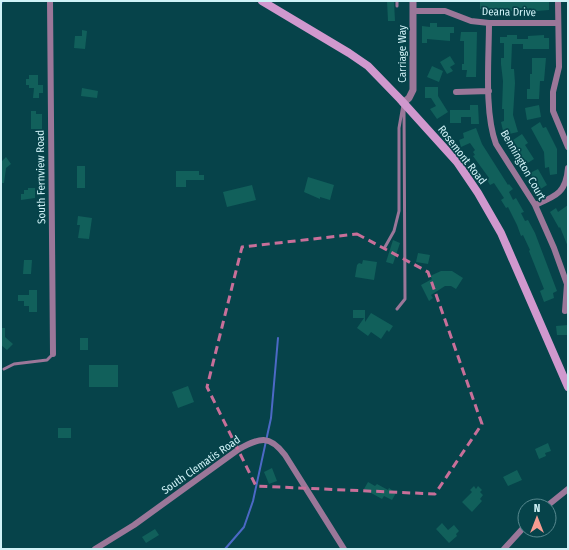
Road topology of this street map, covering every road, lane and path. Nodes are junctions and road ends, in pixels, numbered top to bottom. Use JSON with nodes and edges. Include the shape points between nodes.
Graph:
{"nodes":[{"id":1,"x":50,"y":1,"type":"edge"},
{"id":2,"x":262,"y":1,"type":"edge"},
{"id":3,"x":397,"y":1,"type":"edge"},
{"id":4,"x":413,"y":1,"type":"edge"},
{"id":5,"x":558,"y":1,"type":"edge"},
{"id":6,"x":397,"y":6,"type":"dead end"},
{"id":7,"x":413,"y":11,"type":"junction"},
{"id":8,"x":489,"y":23,"type":"junction"},
{"id":9,"x":558,"y":23,"type":"junction"},
{"id":10,"x":489,"y":91,"type":"junction"},
{"id":11,"x":456,"y":92,"type":"dead end"},
{"id":12,"x":403,"y":103,"type":"junction"},
{"id":13,"x":568,"y":147,"type":"edge"},
{"id":14,"x":568,"y":168,"type":"edge"},
{"id":15,"x":535,"y":205,"type":"junction"},
{"id":16,"x":385,"y":247,"type":"dead end"},
{"id":17,"x":397,"y":309,"type":"dead end"},
{"id":18,"x":565,"y":311,"type":"dead end"},
{"id":19,"x":53,"y":354,"type":"joint"},
{"id":20,"x":4,"y":369,"type":"dead end"},
{"id":21,"x":568,"y":387,"type":"edge"},
{"id":22,"x":568,"y":490,"type":"edge"},
{"id":23,"x":557,"y":499,"type":"edge"},
{"id":24,"x":517,"y":535,"type":"edge"},
{"id":25,"x":95,"y":549,"type":"edge"},
{"id":26,"x":344,"y":549,"type":"edge"},
{"id":27,"x":504,"y":549,"type":"edge"}],
"edges":[{"from":1,"to":19,"type":"street","name":"South Fernview Road"},
{"from":2,"to":12,"type":"main road","name":"Rosemont Road","via":[[359,60]]},
{"from":3,"to":6,"type":"lane"},
{"from":4,"to":7,"type":"street","name":"Carriage Way"},
{"from":5,"to":9,"type":"street"},
{"from":7,"to":8,"type":"street","name":"Deana Drive","via":[[445,11],[472,21]]},
{"from":7,"to":12,"type":"street","name":"Carriage Way","via":[[413,90]]},
{"from":8,"to":9,"type":"street","name":"Deana Drive"},
{"from":8,"to":10,"type":"street","name":"Bennington Court"},
{"from":9,"to":13,"type":"street","via":[[558,67],[552,111]]},
{"from":10,"to":11,"type":"street"},
{"from":10,"to":15,"type":"street","name":"Bennington Court","via":[[491,126],[496,144]]},
{"from":12,"to":16,"type":"lane","via":[[399,128],[400,211],[394,231]]},
{"from":12,"to":17,"type":"lane","via":[[404,299]]},
{"from":12,"to":21,"type":"main road","name":"Rosemont Road","via":[[454,159],[486,206],[504,239]]},
{"from":14,"to":15,"type":"street","via":[[567,180],[560,192]]},
{"from":15,"to":18,"type":"street","name":"Bennington Court","via":[[567,283]]},
{"from":19,"to":20,"type":"lane","via":[[47,360],[14,364]]},
{"from":22,"to":23,"type":"street"},
{"from":24,"to":27,"type":"street"},
{"from":25,"to":26,"type":"street","name":"South Clematis Road","via":[[134,525],[239,449],[253,442],[265,440],[276,444],[285,455]]}]}
